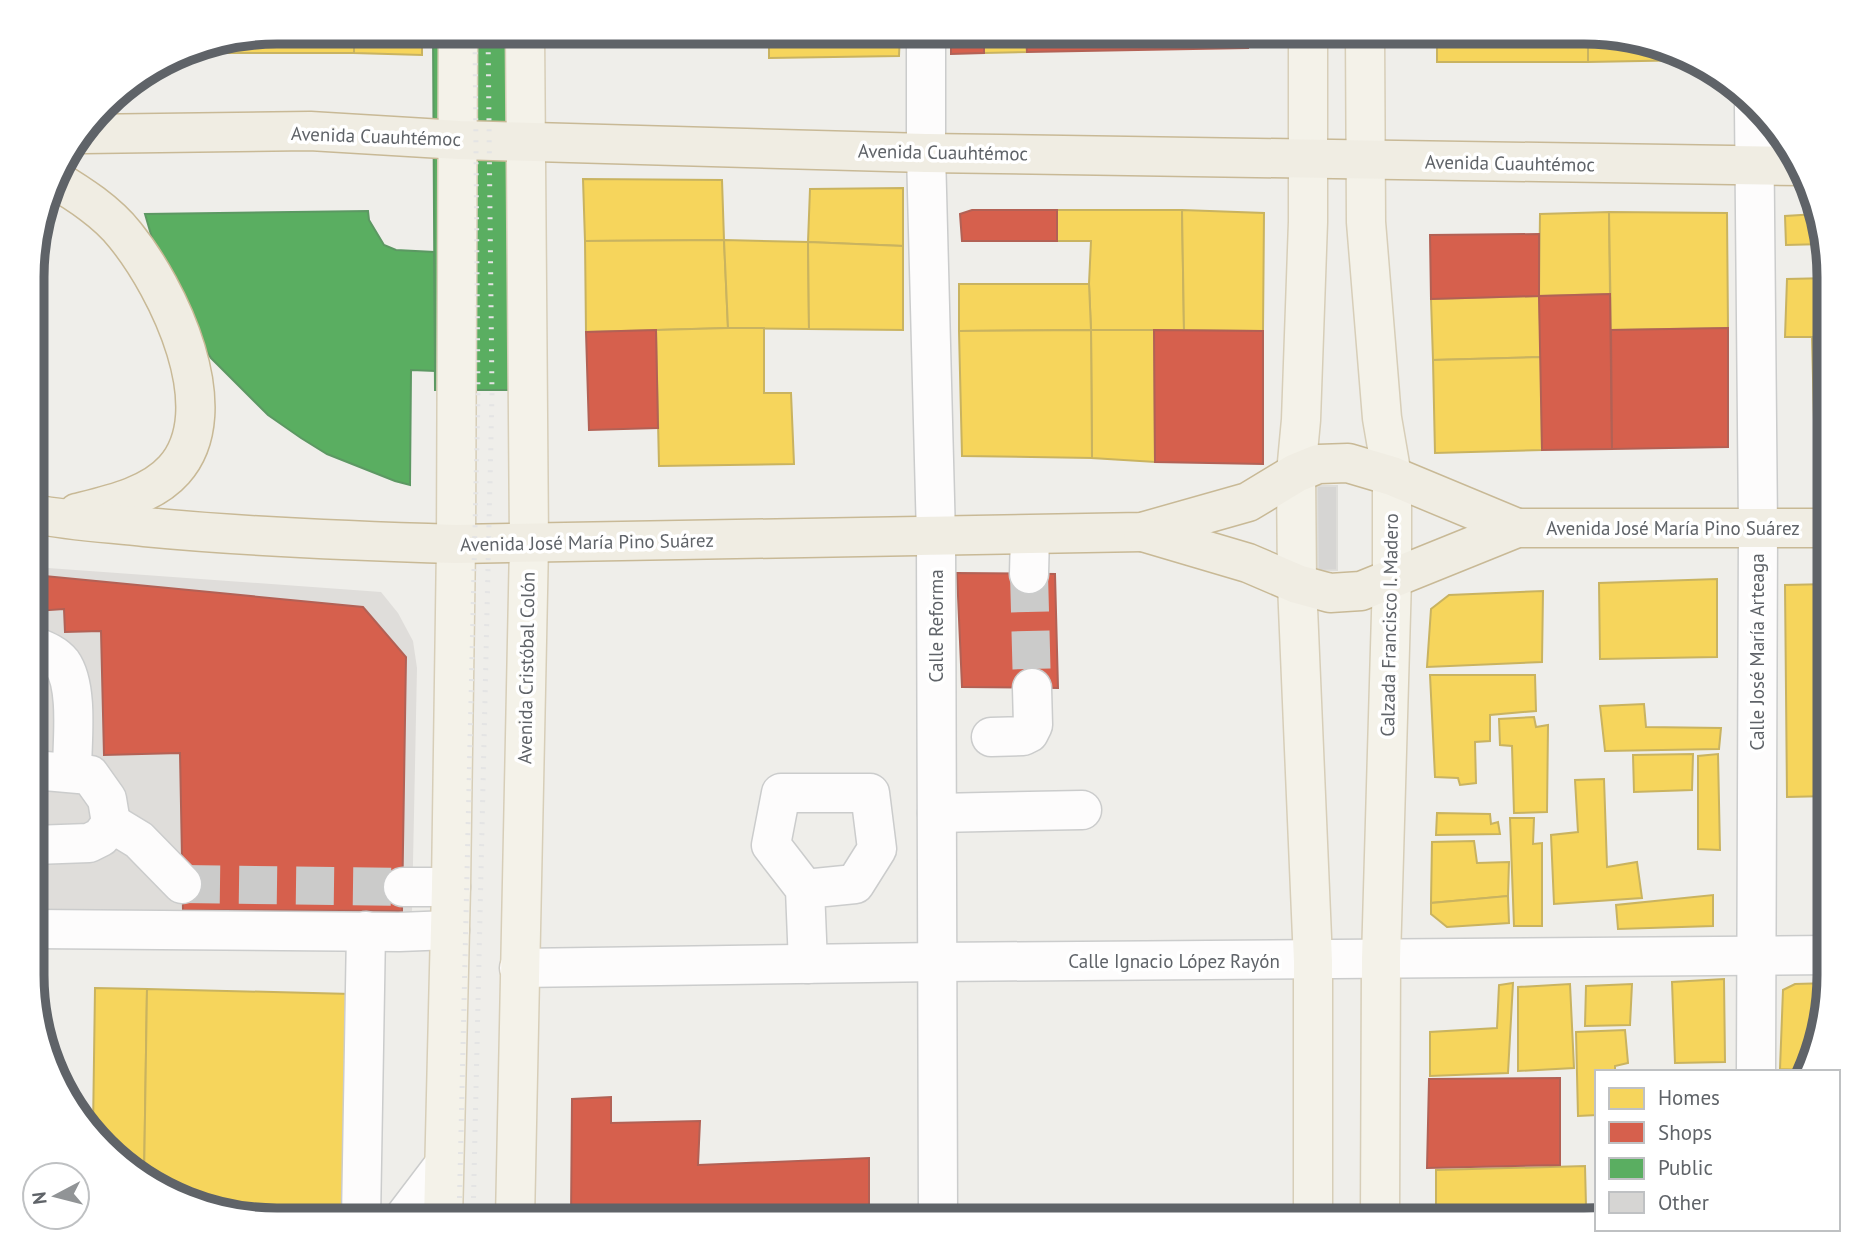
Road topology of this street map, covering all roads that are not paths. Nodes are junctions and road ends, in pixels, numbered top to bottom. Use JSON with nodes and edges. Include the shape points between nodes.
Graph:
{"nodes":[{"id":1,"x":458,"y":44,"type":"edge"},
{"id":2,"x":525,"y":44,"type":"edge"},
{"id":3,"x":926,"y":44,"type":"edge"},
{"id":4,"x":1308,"y":44,"type":"edge"},
{"id":5,"x":1365,"y":44,"type":"edge"},
{"id":6,"x":1754,"y":118,"type":"edge"},
{"id":7,"x":93,"y":134,"type":"edge"},
{"id":8,"x":459,"y":140,"type":"junction"},
{"id":9,"x":525,"y":140,"type":"junction"},
{"id":10,"x":926,"y":153,"type":"junction"},
{"id":11,"x":1308,"y":160,"type":"junction"},
{"id":12,"x":1365,"y":161,"type":"junction"},
{"id":13,"x":1754,"y":166,"type":"junction"},
{"id":14,"x":1789,"y":166,"type":"edge"},
{"id":15,"x":63,"y":185,"type":"edge"},
{"id":16,"x":1296,"y":474,"type":"junction"},
{"id":17,"x":1392,"y":477,"type":"junction"},
{"id":18,"x":46,"y":516,"type":"edge"},
{"id":19,"x":1517,"y":528,"type":"junction"},
{"id":20,"x":1758,"y":528,"type":"junction"},
{"id":21,"x":1817,"y":528,"type":"edge"},
{"id":22,"x":1142,"y":532,"type":"junction"},
{"id":23,"x":1030,"y":535,"type":"junction"},
{"id":24,"x":936,"y":537,"type":"junction"},
{"id":25,"x":456,"y":544,"type":"junction"},
{"id":26,"x":529,"y":544,"type":"junction"},
{"id":27,"x":1029,"y":574,"type":"tunnel mouth"},
{"id":28,"x":1392,"y":579,"type":"junction"},
{"id":29,"x":1297,"y":584,"type":"junction"},
{"id":30,"x":44,"y":650,"type":"edge"},
{"id":31,"x":1032,"y":688,"type":"tunnel mouth"},
{"id":32,"x":991,"y":737,"type":"dead end"},
{"id":33,"x":44,"y":771,"type":"edge"},
{"id":34,"x":72,"y":772,"type":"junction"},
{"id":35,"x":1082,"y":810,"type":"dead end"},
{"id":36,"x":937,"y":813,"type":"junction"},
{"id":37,"x":111,"y":823,"type":"junction"},
{"id":38,"x":44,"y":845,"type":"edge"},
{"id":39,"x":182,"y":884,"type":"tunnel mouth"},
{"id":40,"x":403,"y":887,"type":"tunnel mouth"},
{"id":41,"x":451,"y":887,"type":"junction"},
{"id":42,"x":805,"y":889,"type":"dead end"},
{"id":43,"x":44,"y":929,"type":"edge"},
{"id":44,"x":450,"y":930,"type":"junction"},
{"id":45,"x":366,"y":931,"type":"junction"},
{"id":46,"x":1756,"y":955,"type":"junction"},
{"id":47,"x":1817,"y":955,"type":"edge"},
{"id":48,"x":1381,"y":959,"type":"junction"},
{"id":49,"x":1313,"y":961,"type":"junction"},
{"id":50,"x":938,"y":962,"type":"junction"},
{"id":51,"x":808,"y":964,"type":"junction"},
{"id":52,"x":519,"y":968,"type":"junction"},
{"id":53,"x":1756,"y":1070,"type":"edge"},
{"id":54,"x":443,"y":1166,"type":"junction"},
{"id":55,"x":361,"y":1208,"type":"edge"},
{"id":56,"x":411,"y":1208,"type":"edge"},
{"id":57,"x":443,"y":1208,"type":"edge"},
{"id":58,"x":514,"y":1208,"type":"edge"},
{"id":59,"x":938,"y":1208,"type":"edge"},
{"id":60,"x":1313,"y":1208,"type":"edge"},
{"id":61,"x":1380,"y":1208,"type":"edge"}],
"edges":[{"from":1,"to":8,"type":"main road"},
{"from":2,"to":9,"type":"main road","name":"Avenida Cristóbal Colón"},
{"from":3,"to":10,"type":"street","name":"Calle Reforma"},
{"from":4,"to":11,"type":"main road"},
{"from":5,"to":12,"type":"main road","name":"Calzada Francisco I. Madero"},
{"from":6,"to":13,"type":"street","name":"Calle José María Arteaga"},
{"from":7,"to":8,"type":"highway","name":"Avenida Cuauhtémoc","via":[[310,131]]},
{"from":8,"to":9,"type":"highway","name":"Avenida Cuauhtémoc"},
{"from":8,"to":25,"type":"main road"},
{"from":9,"to":10,"type":"highway","name":"Avenida Cuauhtémoc"},
{"from":9,"to":26,"type":"main road","name":"Avenida Cristóbal Colón"},
{"from":10,"to":11,"type":"highway","name":"Avenida Cuauhtémoc"},
{"from":10,"to":24,"type":"street","name":"Calle Reforma"},
{"from":11,"to":12,"type":"highway","name":"Avenida Cuauhtémoc"},
{"from":11,"to":16,"type":"main road"},
{"from":12,"to":13,"type":"highway","name":"Avenida Cuauhtémoc"},
{"from":12,"to":17,"type":"main road","name":"Calzada Francisco I. Madero","via":[[1382,418]]},
{"from":13,"to":14,"type":"highway","name":"Avenida Cuauhtémoc"},
{"from":13,"to":20,"type":"street","name":"Calle José María Arteaga"},
{"from":15,"to":18,"type":"highway","via":[[124,233],[169,303],[193,381],[195,422],[188,451],[172,472],[154,485],[104,507]]},
{"from":16,"to":17,"type":"highway","name":"Avenida José María Pino Suárez","via":[[1318,464],[1348,463]]},
{"from":16,"to":22,"type":"highway","name":"Avenida José María Pino Suárez","via":[[1248,502]]},
{"from":16,"to":29,"type":"main road"},
{"from":17,"to":19,"type":"highway","name":"Avenida José María Pino Suárez"},
{"from":17,"to":28,"type":"main road","name":"Calzada Francisco I. Madero"},
{"from":18,"to":25,"type":"highway","name":"Avenida José María Pino Suárez","via":[[271,537]]},
{"from":19,"to":20,"type":"highway","name":"Avenida José María Pino Suárez"},
{"from":19,"to":28,"type":"highway","name":"Avenida José María Pino Suárez"},
{"from":20,"to":21,"type":"highway","name":"Avenida José María Pino Suárez"},
{"from":20,"to":46,"type":"street","name":"Calle José María Arteaga"},
{"from":22,"to":23,"type":"highway","name":"Avenida José María Pino Suárez"},
{"from":22,"to":29,"type":"highway","name":"Avenida José María Pino Suárez","via":[[1248,563]]},
{"from":23,"to":24,"type":"highway","name":"Avenida José María Pino Suárez"},
{"from":23,"to":27,"type":"street"},
{"from":24,"to":26,"type":"highway","name":"Avenida José María Pino Suárez"},
{"from":24,"to":36,"type":"street","name":"Calle Reforma"},
{"from":25,"to":26,"type":"highway","name":"Avenida José María Pino Suárez"},
{"from":25,"to":41,"type":"main road"},
{"from":26,"to":52,"type":"main road","name":"Avenida Cristóbal Colón"},
{"from":28,"to":29,"type":"highway","name":"Avenida José María Pino Suárez","via":[[1361,591],[1329,593]]},
{"from":28,"to":48,"type":"main road","name":"Calzada Francisco I. Madero"},
{"from":29,"to":49,"type":"main road"},
{"from":30,"to":34,"type":"street","via":[[60,660],[72,690]]},
{"from":31,"to":32,"type":"street","via":[[1030,733]]},
{"from":33,"to":34,"type":"street"},
{"from":34,"to":37,"type":"street","via":[[90,775],[107,799]]},
{"from":35,"to":36,"type":"street"},
{"from":36,"to":50,"type":"street","name":"Calle Reforma"},
{"from":37,"to":38,"type":"street","via":[[101,837],[89,843]]},
{"from":37,"to":39,"type":"street","via":[[139,840]]},
{"from":40,"to":41,"type":"street"},
{"from":41,"to":44,"type":"main road"},
{"from":42,"to":51,"type":"street"},
{"from":43,"to":45,"type":"street"},
{"from":44,"to":45,"type":"street"},
{"from":44,"to":54,"type":"main road"},
{"from":45,"to":55,"type":"street"},
{"from":46,"to":47,"type":"street","name":"Calle Ignacio López Rayón"},
{"from":46,"to":48,"type":"street","name":"Calle Ignacio López Rayón"},
{"from":46,"to":53,"type":"street","name":"Calle José María Arteaga"},
{"from":48,"to":49,"type":"street","name":"Calle Ignacio López Rayón"},
{"from":48,"to":61,"type":"main road","name":"Calzada Francisco I. Madero"},
{"from":49,"to":50,"type":"street","name":"Calle Ignacio López Rayón"},
{"from":49,"to":60,"type":"main road"},
{"from":50,"to":51,"type":"street","name":"Calle Ignacio López Rayón"},
{"from":50,"to":59,"type":"street","name":"Calle Reforma"},
{"from":51,"to":52,"type":"street","name":"Calle Ignacio López Rayón"},
{"from":52,"to":58,"type":"main road","name":"Avenida Cristóbal Colón"},
{"from":54,"to":56,"type":"street"},
{"from":54,"to":57,"type":"main road"}]}
